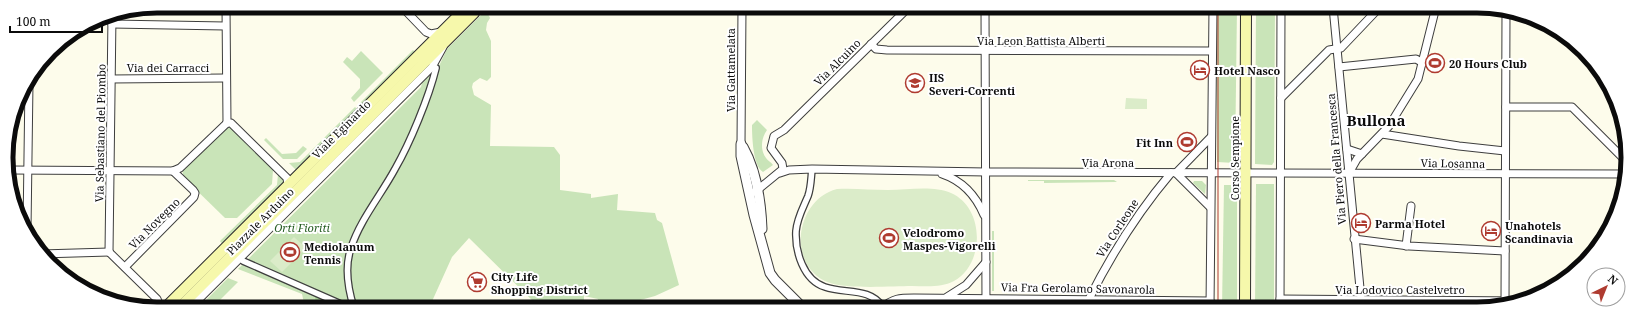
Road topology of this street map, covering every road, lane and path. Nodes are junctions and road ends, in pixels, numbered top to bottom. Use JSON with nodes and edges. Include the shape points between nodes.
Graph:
{"nodes":[{"id":1,"x":226,"y":13,"type":"edge"},
{"id":2,"x":408,"y":13,"type":"edge"},
{"id":3,"x":461,"y":13,"type":"edge"},
{"id":4,"x":474,"y":13,"type":"edge"},
{"id":5,"x":742,"y":13,"type":"edge"},
{"id":6,"x":903,"y":13,"type":"edge"},
{"id":7,"x":985,"y":13,"type":"edge"},
{"id":8,"x":1214,"y":13,"type":"edge"},
{"id":9,"x":1246,"y":13,"type":"edge"},
{"id":10,"x":1281,"y":13,"type":"edge"},
{"id":11,"x":1333,"y":13,"type":"edge"},
{"id":12,"x":1374,"y":13,"type":"edge"},
{"id":13,"x":1435,"y":13,"type":"edge"},
{"id":14,"x":1506,"y":16,"type":"edge"},
{"id":15,"x":112,"y":21,"type":"edge"},
{"id":16,"x":112,"y":24,"type":"junction"},
{"id":17,"x":225,"y":26,"type":"junction"},
{"id":18,"x":444,"y":37,"type":"junction"},
{"id":19,"x":871,"y":44,"type":"junction"},
{"id":20,"x":1337,"y":48,"type":"junction"},
{"id":21,"x":985,"y":51,"type":"junction"},
{"id":22,"x":1212,"y":51,"type":"junction"},
{"id":23,"x":1423,"y":64,"type":"junction"},
{"id":24,"x":1339,"y":67,"type":"junction"},
{"id":25,"x":436,"y":68,"type":"dead end"},
{"id":26,"x":225,"y":78,"type":"junction"},
{"id":27,"x":112,"y":79,"type":"junction"},
{"id":28,"x":388,"y":86,"type":"junction"},
{"id":29,"x":29,"y":92,"type":"edge"},
{"id":30,"x":1281,"y":98,"type":"junction"},
{"id":31,"x":1506,"y":106,"type":"junction"},
{"id":32,"x":227,"y":123,"type":"junction"},
{"id":33,"x":1382,"y":134,"type":"junction"},
{"id":34,"x":1211,"y":137,"type":"junction"},
{"id":35,"x":741,"y":144,"type":"joint"},
{"id":36,"x":1347,"y":149,"type":"junction"},
{"id":37,"x":1506,"y":151,"type":"junction"},
{"id":38,"x":1362,"y":154,"type":"junction"},
{"id":39,"x":1621,"y":156,"type":"edge"},
{"id":40,"x":812,"y":169,"type":"junction"},
{"id":41,"x":13,"y":170,"type":"edge"},
{"id":42,"x":28,"y":170,"type":"junction"},
{"id":43,"x":322,"y":170,"type":"junction"},
{"id":44,"x":111,"y":171,"type":"junction"},
{"id":45,"x":173,"y":171,"type":"junction"},
{"id":46,"x":936,"y":171,"type":"junction"},
{"id":47,"x":986,"y":172,"type":"junction"},
{"id":48,"x":780,"y":173,"type":"junction"},
{"id":49,"x":1173,"y":173,"type":"junction"},
{"id":50,"x":1211,"y":173,"type":"junction"},
{"id":51,"x":1246,"y":173,"type":"junction"},
{"id":52,"x":1280,"y":173,"type":"junction"},
{"id":53,"x":1349,"y":173,"type":"junction"},
{"id":54,"x":1505,"y":174,"type":"junction"},
{"id":55,"x":1620,"y":174,"type":"edge"},
{"id":56,"x":288,"y":186,"type":"junction"},
{"id":57,"x":309,"y":190,"type":"joint"},
{"id":58,"x":754,"y":193,"type":"junction"},
{"id":59,"x":1210,"y":206,"type":"junction"},
{"id":60,"x":1411,"y":206,"type":"dead end"},
{"id":61,"x":27,"y":219,"type":"edge"},
{"id":62,"x":986,"y":219,"type":"junction"},
{"id":63,"x":254,"y":232,"type":"junction"},
{"id":64,"x":1354,"y":239,"type":"junction"},
{"id":65,"x":1406,"y":246,"type":"junction"},
{"id":66,"x":1505,"y":250,"type":"junction"},
{"id":67,"x":109,"y":252,"type":"junction"},
{"id":68,"x":228,"y":252,"type":"junction"},
{"id":69,"x":50,"y":254,"type":"edge"},
{"id":70,"x":243,"y":261,"type":"dead end"},
{"id":71,"x":986,"y":262,"type":"junction"},
{"id":72,"x":125,"y":267,"type":"junction"},
{"id":73,"x":945,"y":298,"type":"junction"},
{"id":74,"x":986,"y":298,"type":"junction"},
{"id":75,"x":1089,"y":299,"type":"junction"},
{"id":76,"x":1280,"y":299,"type":"joint"},
{"id":77,"x":1505,"y":299,"type":"edge"},
{"id":78,"x":1361,"y":300,"type":"junction"},
{"id":79,"x":1210,"y":301,"type":"joint"},
{"id":80,"x":159,"y":302,"type":"edge"},
{"id":81,"x":172,"y":302,"type":"edge"},
{"id":82,"x":183,"y":302,"type":"edge"},
{"id":83,"x":196,"y":302,"type":"edge"},
{"id":84,"x":336,"y":302,"type":"edge"},
{"id":85,"x":352,"y":302,"type":"edge"},
{"id":86,"x":797,"y":302,"type":"edge"},
{"id":87,"x":879,"y":302,"type":"edge"},
{"id":88,"x":890,"y":302,"type":"edge"},
{"id":89,"x":986,"y":302,"type":"edge"},
{"id":90,"x":1245,"y":302,"type":"edge"},
{"id":91,"x":1488,"y":302,"type":"edge"}],
"edges":[{"from":1,"to":17,"type":"street"},
{"from":2,"to":18,"type":"street","via":[[426,32]]},
{"from":3,"to":18,"type":"main road","name":"Viale Eginardo"},
{"from":4,"to":18,"type":"main road","name":"Viale Eginardo"},
{"from":5,"to":35,"type":"street","name":"Via Gattamelata"},
{"from":6,"to":19,"type":"street","name":"Via Alcuino"},
{"from":7,"to":21,"type":"street"},
{"from":8,"to":22,"type":"street","name":"Corso Sempione"},
{"from":9,"to":51,"type":"main road","name":"Corso Sempione"},
{"from":10,"to":30,"type":"street"},
{"from":11,"to":20,"type":"street","name":"Via Piero della Francesca"},
{"from":12,"to":20,"type":"street","via":[[1342,48]]},
{"from":13,"to":23,"type":"street"},
{"from":14,"to":31,"type":"street"},
{"from":15,"to":16,"type":"street","name":"Via Sebastiano del Piombo"},
{"from":16,"to":17,"type":"street"},
{"from":16,"to":27,"type":"street","name":"Via Sebastiano del Piombo"},
{"from":17,"to":26,"type":"street"},
{"from":18,"to":28,"type":"main road","name":"Viale Eginardo"},
{"from":18,"to":43,"type":"main road","name":"Viale Eginardo"},
{"from":19,"to":21,"type":"street","name":"Via Leon Battista Alberti","via":[[876,49],[883,50]]},
{"from":19,"to":48,"type":"street","name":"Via Alcuino","via":[[773,138],[771,146],[783,164]]},
{"from":20,"to":24,"type":"street","name":"Via Piero della Francesca"},
{"from":20,"to":30,"type":"street","via":[[1326,53]]},
{"from":21,"to":22,"type":"street","name":"Via Leon Battista Alberti"},
{"from":21,"to":47,"type":"street"},
{"from":22,"to":34,"type":"street","name":"Corso Sempione"},
{"from":23,"to":24,"type":"street","via":[[1416,59]]},
{"from":23,"to":33,"type":"street","via":[[1418,79]]},
{"from":24,"to":36,"type":"street","name":"Via Piero della Francesca"},
{"from":25,"to":85,"type":"street","via":[[396,167],[350,249],[347,282]]},
{"from":26,"to":27,"type":"street","name":"Via dei Carracci"},
{"from":26,"to":32,"type":"street"},
{"from":27,"to":44,"type":"street","name":"Via Sebastiano del Piombo"},
{"from":28,"to":43,"type":"main road","via":[[373,107],[320,160],[318,164]]},
{"from":28,"to":56,"type":"main road","name":"Viale Eginardo"},
{"from":29,"to":42,"type":"street"},
{"from":30,"to":52,"type":"street"},
{"from":31,"to":37,"type":"street"},
{"from":31,"to":39,"type":"street","via":[[1572,107]]},
{"from":32,"to":45,"type":"street","via":[[180,168]]},
{"from":32,"to":56,"type":"street","name":"Piazzale Arduino","via":[[231,123],[287,178]]},
{"from":33,"to":37,"type":"street"},
{"from":33,"to":38,"type":"street"},
{"from":34,"to":49,"type":"street"},
{"from":34,"to":50,"type":"street","name":"Corso Sempione"},
{"from":35,"to":58,"type":"street","via":[[741,156]]},
{"from":36,"to":38,"type":"street"},
{"from":36,"to":53,"type":"street","name":"Via Piero della Francesca"},
{"from":37,"to":54,"type":"street"},
{"from":38,"to":53,"type":"street"},
{"from":40,"to":46,"type":"street","name":"Via Arona"},
{"from":40,"to":48,"type":"street","name":"Via Arona"},
{"from":40,"to":87,"type":"street","via":[[810,189],[800,212],[796,231],[798,255],[802,266],[824,287],[862,293]]},
{"from":41,"to":42,"type":"street"},
{"from":42,"to":44,"type":"street"},
{"from":42,"to":61,"type":"street"},
{"from":43,"to":57,"type":"street","name":"Viale Eginardo"},
{"from":43,"to":63,"type":"main road","name":"Viale Eginardo"},
{"from":44,"to":45,"type":"street"},
{"from":44,"to":67,"type":"street","name":"Via Sebastiano del Piombo"},
{"from":45,"to":72,"type":"street","name":"Via Novegno","via":[[195,193],[192,201]]},
{"from":46,"to":47,"type":"street","name":"Via Arona"},
{"from":46,"to":62,"type":"street","name":"Via Arona","via":[[951,177],[970,191]]},
{"from":47,"to":49,"type":"street","name":"Via Arona"},
{"from":47,"to":62,"type":"street"},
{"from":48,"to":58,"type":"street"},
{"from":49,"to":50,"type":"street","name":"Via Arona"},
{"from":49,"to":59,"type":"street"},
{"from":49,"to":75,"type":"street","name":"Via Corleone","via":[[1133,220]]},
{"from":50,"to":51,"type":"street","name":"Via Arona"},
{"from":50,"to":59,"type":"street","name":"Corso Sempione"},
{"from":51,"to":52,"type":"street","name":"Via Arona"},
{"from":51,"to":90,"type":"main road","name":"Corso Sempione"},
{"from":52,"to":53,"type":"street","name":"Via Losanna"},
{"from":52,"to":76,"type":"street"},
{"from":53,"to":54,"type":"street","name":"Via Losanna"},
{"from":53,"to":64,"type":"street","name":"Via Piero della Francesca"},
{"from":54,"to":55,"type":"street","name":"Via Losanna"},
{"from":54,"to":66,"type":"street"},
{"from":56,"to":63,"type":"main road","via":[[285,195],[259,220]]},
{"from":56,"to":68,"type":"main road","name":"Piazzale Arduino"},
{"from":57,"to":83,"type":"street","name":"Piazzale Arduino"},
{"from":58,"to":86,"type":"street","via":[[754,215],[770,273]]},
{"from":59,"to":79,"type":"street","name":"Corso Sempione"},
{"from":60,"to":65,"type":"street"},
{"from":62,"to":71,"type":"street"},
{"from":63,"to":68,"type":"main road","name":"Piazzale Arduino"},
{"from":64,"to":65,"type":"street"},
{"from":64,"to":78,"type":"street","name":"Via Piero della Francesca"},
{"from":65,"to":66,"type":"street"},
{"from":66,"to":77,"type":"street"},
{"from":67,"to":69,"type":"street"},
{"from":67,"to":72,"type":"street"},
{"from":68,"to":81,"type":"main road"},
{"from":68,"to":82,"type":"main road"},
{"from":70,"to":84,"type":"street"},
{"from":71,"to":73,"type":"street","via":[[966,285]]},
{"from":71,"to":74,"type":"street"},
{"from":72,"to":80,"type":"street"},
{"from":73,"to":74,"type":"street","name":"Via Fra Gerolamo Savonarola"},
{"from":73,"to":88,"type":"street","name":"Via Fra Gerolamo Savonarola","via":[[896,298]]},
{"from":74,"to":75,"type":"street","name":"Via Fra Gerolamo Savonarola"},
{"from":74,"to":89,"type":"street"},
{"from":75,"to":79,"type":"street","name":"Via Fra Gerolamo Savonarola"},
{"from":76,"to":78,"type":"street","name":"Via Lodovico Castelvetro"},
{"from":78,"to":91,"type":"street","name":"Via Lodovico Castelvetro"}]}
